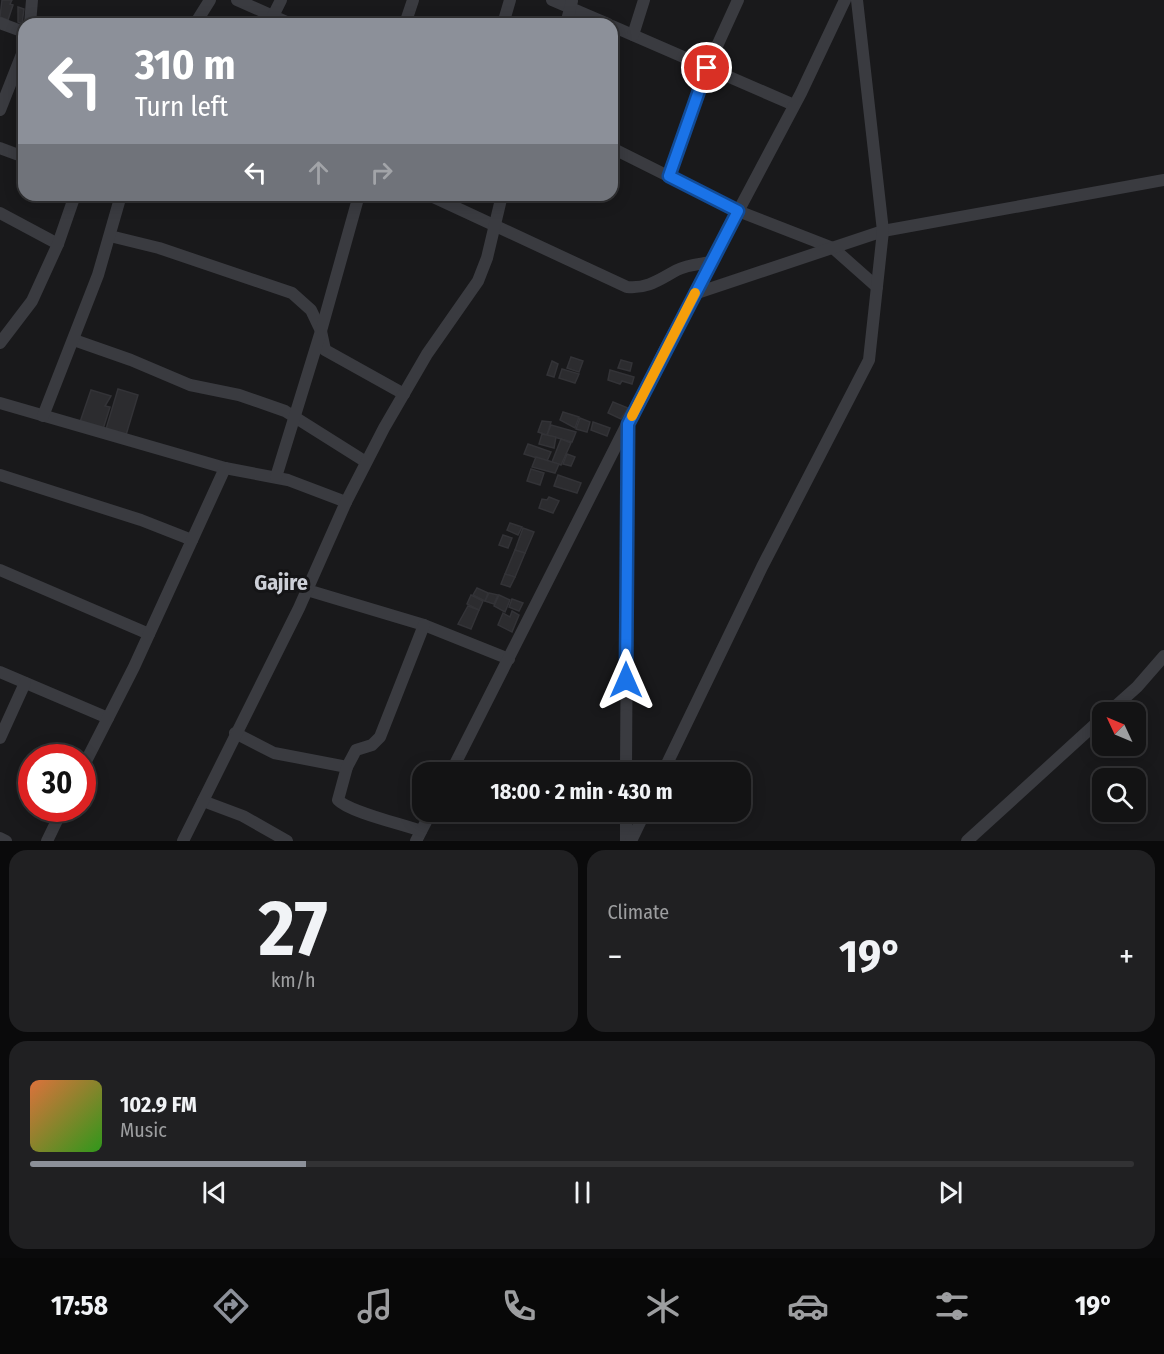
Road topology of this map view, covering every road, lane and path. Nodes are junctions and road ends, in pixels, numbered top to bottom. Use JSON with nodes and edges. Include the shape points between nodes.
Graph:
{"nodes":[{"id":1,"x":32,"y":0,"type":"edge"},
{"id":2,"x":210,"y":0,"type":"edge"},
{"id":3,"x":237,"y":0,"type":"edge"},
{"id":4,"x":281,"y":0,"type":"edge"},
{"id":5,"x":413,"y":0,"type":"edge"},
{"id":6,"x":510,"y":0,"type":"edge"},
{"id":7,"x":552,"y":0,"type":"edge"},
{"id":8,"x":644,"y":0,"type":"edge"},
{"id":9,"x":738,"y":0,"type":"edge"},
{"id":10,"x":845,"y":0,"type":"edge"},
{"id":11,"x":857,"y":0,"type":"edge"},
{"id":12,"x":572,"y":4,"type":"edge"},
{"id":13,"x":273,"y":16,"type":"junction"},
{"id":14,"x":30,"y":18,"type":"edge"},
{"id":15,"x":199,"y":18,"type":"edge"},
{"id":16,"x":278,"y":18,"type":"edge"},
{"id":17,"x":407,"y":18,"type":"edge"},
{"id":18,"x":505,"y":18,"type":"edge"},
{"id":19,"x":597,"y":18,"type":"edge"},
{"id":20,"x":0,"y":23,"type":"edge"},
{"id":21,"x":618,"y":29,"type":"edge"},
{"id":22,"x":18,"y":30,"type":"edge"},
{"id":23,"x":633,"y":35,"type":"junction"},
{"id":24,"x":18,"y":64,"type":"edge"},
{"id":25,"x":707,"y":68,"type":"junction"},
{"id":26,"x":794,"y":105,"type":"junction"},
{"id":27,"x":0,"y":110,"type":"edge"},
{"id":28,"x":0,"y":148,"type":"edge"},
{"id":29,"x":618,"y":151,"type":"edge"},
{"id":30,"x":18,"y":155,"type":"edge"},
{"id":31,"x":669,"y":176,"type":"junction"},
{"id":32,"x":1164,"y":180,"type":"edge"},
{"id":33,"x":73,"y":201,"type":"edge"},
{"id":34,"x":119,"y":201,"type":"edge"},
{"id":35,"x":354,"y":201,"type":"edge"},
{"id":36,"x":447,"y":201,"type":"edge"},
{"id":37,"x":500,"y":201,"type":"edge"},
{"id":38,"x":738,"y":211,"type":"junction"},
{"id":39,"x":0,"y":213,"type":"edge"},
{"id":40,"x":494,"y":223,"type":"junction"},
{"id":41,"x":883,"y":231,"type":"junction"},
{"id":42,"x":110,"y":236,"type":"junction"},
{"id":43,"x":58,"y":244,"type":"junction"},
{"id":44,"x":833,"y":248,"type":"junction"},
{"id":45,"x":711,"y":262,"type":"junction"},
{"id":46,"x":877,"y":287,"type":"junction"},
{"id":47,"x":694,"y":294,"type":"junction"},
{"id":48,"x":321,"y":331,"type":"junction"},
{"id":49,"x":74,"y":340,"type":"junction"},
{"id":50,"x":0,"y":343,"type":"edge"},
{"id":51,"x":404,"y":394,"type":"junction"},
{"id":52,"x":0,"y":404,"type":"edge"},
{"id":53,"x":43,"y":416,"type":"junction"},
{"id":54,"x":295,"y":417,"type":"junction"},
{"id":55,"x":628,"y":424,"type":"junction"},
{"id":56,"x":366,"y":462,"type":"junction"},
{"id":57,"x":225,"y":468,"type":"junction"},
{"id":58,"x":0,"y":475,"type":"edge"},
{"id":59,"x":276,"y":477,"type":"junction"},
{"id":60,"x":346,"y":502,"type":"junction"},
{"id":61,"x":192,"y":540,"type":"junction"},
{"id":62,"x":0,"y":570,"type":"edge"},
{"id":63,"x":307,"y":591,"type":"junction"},
{"id":64,"x":424,"y":626,"type":"junction"},
{"id":65,"x":149,"y":634,"type":"junction"},
{"id":66,"x":1164,"y":656,"type":"edge"},
{"id":67,"x":509,"y":659,"type":"junction"},
{"id":68,"x":0,"y":672,"type":"edge"},
{"id":69,"x":25,"y":683,"type":"junction"},
{"id":70,"x":1120,"y":702,"type":"edge"},
{"id":71,"x":108,"y":718,"type":"junction"},
{"id":72,"x":1092,"y":727,"type":"edge"},
{"id":73,"x":235,"y":734,"type":"junction"},
{"id":74,"x":0,"y":738,"type":"edge"},
{"id":75,"x":95,"y":744,"type":"edge"},
{"id":76,"x":456,"y":762,"type":"edge"},
{"id":77,"x":626,"y":762,"type":"edge"},
{"id":78,"x":668,"y":762,"type":"edge"},
{"id":79,"x":347,"y":767,"type":"junction"},
{"id":80,"x":203,"y":801,"type":"junction"},
{"id":81,"x":56,"y":822,"type":"edge"},
{"id":82,"x":426,"y":822,"type":"edge"},
{"id":83,"x":626,"y":822,"type":"edge"},
{"id":84,"x":640,"y":822,"type":"edge"},
{"id":85,"x":418,"y":836,"type":"edge"},
{"id":86,"x":0,"y":838,"type":"edge"},
{"id":87,"x":6,"y":841,"type":"edge"},
{"id":88,"x":47,"y":841,"type":"edge"},
{"id":89,"x":183,"y":841,"type":"edge"},
{"id":90,"x":287,"y":841,"type":"edge"},
{"id":91,"x":626,"y":841,"type":"edge"},
{"id":92,"x":631,"y":841,"type":"edge"},
{"id":93,"x":968,"y":841,"type":"edge"}],
"edges":[{"from":1,"to":14,"type":"street"},
{"from":2,"to":15,"type":"street"},
{"from":3,"to":13,"type":"street"},
{"from":4,"to":13,"type":"street"},
{"from":5,"to":17,"type":"street"},
{"from":6,"to":18,"type":"street"},
{"from":7,"to":12,"type":"street"},
{"from":8,"to":23,"type":"street"},
{"from":9,"to":25,"type":"street"},
{"from":10,"to":26,"type":"street"},
{"from":11,"to":41,"type":"street"},
{"from":12,"to":19,"type":"street"},
{"from":13,"to":16,"type":"street"},
{"from":20,"to":22,"type":"street"},
{"from":21,"to":23,"type":"street"},
{"from":23,"to":25,"type":"street"},
{"from":24,"to":27,"type":"street"},
{"from":25,"to":26,"type":"street"},
{"from":25,"to":31,"type":"street"},
{"from":26,"to":38,"type":"street"},
{"from":28,"to":30,"type":"street"},
{"from":29,"to":31,"type":"street"},
{"from":31,"to":38,"type":"street"},
{"from":32,"to":41,"type":"street"},
{"from":33,"to":43,"type":"street"},
{"from":34,"to":42,"type":"street"},
{"from":35,"to":48,"type":"street"},
{"from":36,"to":40,"type":"street"},
{"from":37,"to":40,"type":"street"},
{"from":38,"to":44,"type":"street"},
{"from":38,"to":45,"type":"street"},
{"from":39,"to":43,"type":"street"},
{"from":40,"to":45,"type":"street","via":[[550,253],[627,286],[641,288],[679,268]]},
{"from":40,"to":51,"type":"street","via":[[478,281]]},
{"from":41,"to":44,"type":"street"},
{"from":41,"to":46,"type":"street"},
{"from":42,"to":48,"type":"street","via":[[159,248],[292,293],[311,310]]},
{"from":42,"to":49,"type":"street"},
{"from":43,"to":50,"type":"street","via":[[32,301]]},
{"from":44,"to":46,"type":"street"},
{"from":44,"to":47,"type":"street"},
{"from":45,"to":47,"type":"street"},
{"from":46,"to":78,"type":"street","via":[[869,360],[762,567]]},
{"from":47,"to":55,"type":"street"},
{"from":48,"to":51,"type":"street","via":[[325,350]]},
{"from":48,"to":54,"type":"street"},
{"from":49,"to":53,"type":"street"},
{"from":49,"to":54,"type":"street","via":[[190,386],[239,394]]},
{"from":51,"to":56,"type":"street"},
{"from":52,"to":53,"type":"street"},
{"from":53,"to":57,"type":"street"},
{"from":54,"to":56,"type":"street"},
{"from":54,"to":59,"type":"street"},
{"from":55,"to":67,"type":"street"},
{"from":55,"to":77,"type":"street"},
{"from":56,"to":60,"type":"street"},
{"from":57,"to":59,"type":"street"},
{"from":57,"to":61,"type":"street"},
{"from":58,"to":61,"type":"street"},
{"from":59,"to":60,"type":"street"},
{"from":60,"to":63,"type":"street"},
{"from":61,"to":65,"type":"street"},
{"from":62,"to":65,"type":"street"},
{"from":63,"to":64,"type":"street"},
{"from":63,"to":73,"type":"street"},
{"from":64,"to":67,"type":"street"},
{"from":64,"to":79,"type":"street","via":[[380,737],[356,750]]},
{"from":65,"to":71,"type":"street"},
{"from":66,"to":70,"type":"street"},
{"from":67,"to":76,"type":"street"},
{"from":68,"to":69,"type":"street"},
{"from":69,"to":71,"type":"street"},
{"from":69,"to":74,"type":"street"},
{"from":71,"to":75,"type":"street"},
{"from":72,"to":93,"type":"street"},
{"from":73,"to":79,"type":"street","via":[[274,753]]},
{"from":73,"to":80,"type":"street"},
{"from":79,"to":85,"type":"street","via":[[338,800],[345,808],[394,821]]},
{"from":80,"to":89,"type":"street"},
{"from":80,"to":90,"type":"street","via":[[243,816]]},
{"from":81,"to":88,"type":"street"},
{"from":82,"to":85,"type":"street"},
{"from":83,"to":91,"type":"street"},
{"from":84,"to":92,"type":"street"},
{"from":86,"to":87,"type":"street"}]}
